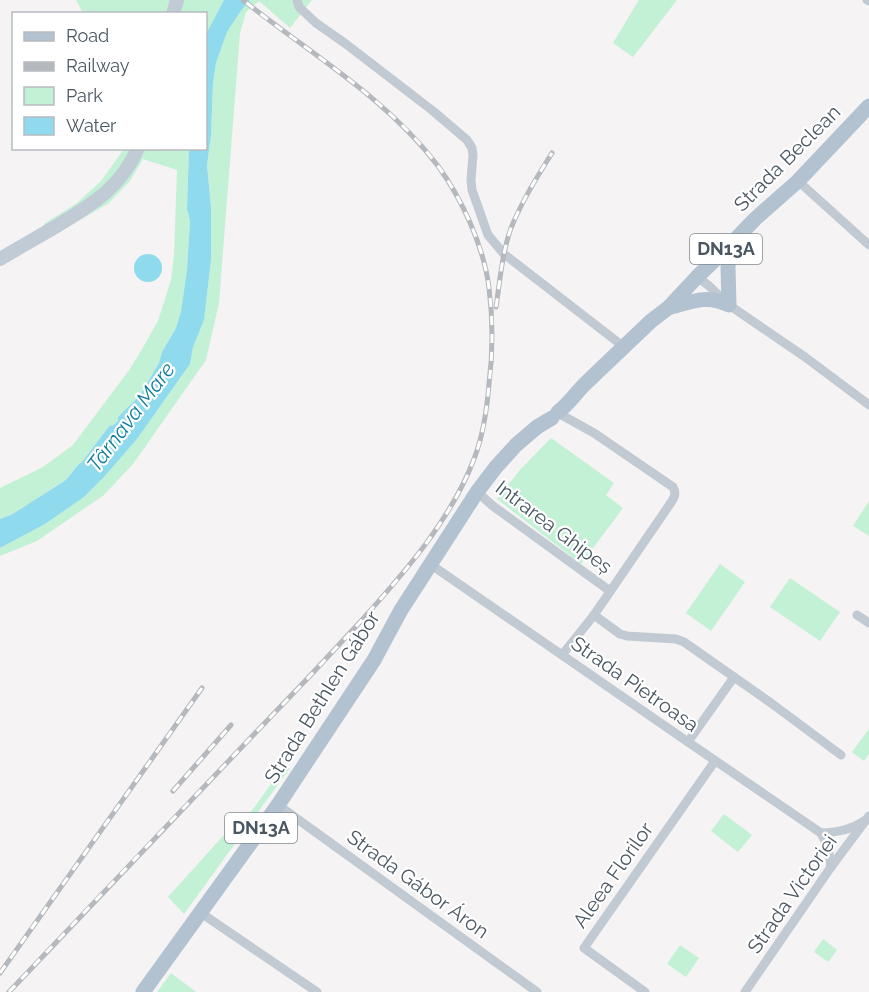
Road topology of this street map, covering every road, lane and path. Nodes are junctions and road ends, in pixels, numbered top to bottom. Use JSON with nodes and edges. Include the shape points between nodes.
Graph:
{"nodes":[{"id":1,"x":297,"y":0,"type":"edge"},
{"id":2,"x":869,"y":106,"type":"edge"},
{"id":3,"x":137,"y":150,"type":"edge"},
{"id":4,"x":798,"y":181,"type":"junction"},
{"id":5,"x":730,"y":245,"type":"junction"},
{"id":6,"x":869,"y":245,"type":"edge"},
{"id":7,"x":0,"y":259,"type":"edge"},
{"id":8,"x":696,"y":277,"type":"junction"},
{"id":9,"x":729,"y":305,"type":"junction"},
{"id":10,"x":668,"y":308,"type":"junction"},
{"id":11,"x":624,"y":347,"type":"junction"},
{"id":12,"x":869,"y":405,"type":"edge"},
{"id":13,"x":554,"y":413,"type":"junction"},
{"id":14,"x":477,"y":492,"type":"junction"},
{"id":15,"x":430,"y":564,"type":"junction"},
{"id":16,"x":610,"y":591,"type":"junction"},
{"id":17,"x":594,"y":615,"type":"junction"},
{"id":18,"x":857,"y":615,"type":"dead end"},
{"id":19,"x":869,"y":623,"type":"edge"},
{"id":20,"x":562,"y":655,"type":"junction"},
{"id":21,"x":734,"y":676,"type":"junction"},
{"id":22,"x":688,"y":742,"type":"junction"},
{"id":23,"x":841,"y":755,"type":"dead end"},
{"id":24,"x":715,"y":761,"type":"junction"},
{"id":25,"x":278,"y":805,"type":"junction"},
{"id":26,"x":868,"y":817,"type":"edge"},
{"id":27,"x":821,"y":833,"type":"junction"},
{"id":28,"x":831,"y":867,"type":"junction"},
{"id":29,"x":201,"y":913,"type":"junction"},
{"id":30,"x":143,"y":992,"type":"edge"},
{"id":31,"x":317,"y":992,"type":"edge"},
{"id":32,"x":537,"y":992,"type":"edge"},
{"id":33,"x":645,"y":992,"type":"edge"},
{"id":34,"x":745,"y":992,"type":"edge"}],
"edges":[{"from":1,"to":11,"type":"street","via":[[316,23],[467,140],[473,155],[472,190],[494,244]]},
{"from":2,"to":4,"type":"main road","name":"Strada Beclean","number":"DN13A"},
{"from":3,"to":7,"type":"main road","via":[[118,180],[91,205]]},
{"from":4,"to":5,"type":"main road","name":"Strada Beclean","number":"DN13A"},
{"from":4,"to":6,"type":"street"},
{"from":5,"to":8,"type":"main road","name":"Strada Beclean","number":"DN13A"},
{"from":5,"to":9,"type":"main road"},
{"from":8,"to":9,"type":"street"},
{"from":8,"to":10,"type":"main road","name":"Strada Beclean","number":"DN13A"},
{"from":9,"to":10,"type":"main road","via":[[707,299]]},
{"from":9,"to":12,"type":"street"},
{"from":10,"to":11,"type":"main road","name":"Strada Beclean","number":"DN13A"},
{"from":11,"to":13,"type":"main road","name":"Strada Beclean","number":"DN13A","via":[[580,389],[561,399]]},
{"from":13,"to":14,"type":"main road","name":"Strada Bethlen Gábor","number":"DN13A","via":[[516,445]]},
{"from":13,"to":16,"type":"street","name":"Intrarea Ghipeș","via":[[594,433],[675,492]]},
{"from":14,"to":15,"type":"main road","name":"Strada Bethlen Gábor","number":"DN13A"},
{"from":14,"to":16,"type":"street","name":"Intrarea Ghipeș"},
{"from":15,"to":20,"type":"street","name":"Strada Pietroasa"},
{"from":15,"to":25,"type":"main road","name":"Strada Bethlen Gábor","number":"DN13A","via":[[374,660]]},
{"from":16,"to":17,"type":"street","name":"Intrarea Ghipeș"},
{"from":17,"to":20,"type":"street","name":"Intrarea Ghipeș"},
{"from":17,"to":21,"type":"street","via":[[620,634],[684,642]]},
{"from":18,"to":19,"type":"street"},
{"from":20,"to":22,"type":"street","name":"Strada Pietroasa"},
{"from":21,"to":22,"type":"street"},
{"from":21,"to":23,"type":"street"},
{"from":22,"to":24,"type":"street","name":"Strada Pietroasa"},
{"from":24,"to":27,"type":"street","name":"Strada Pietroasa"},
{"from":24,"to":33,"type":"street","name":"Aleea Florilor","via":[[584,948]]},
{"from":25,"to":29,"type":"main road","name":"Strada Bethlen Gábor","number":"DN13A"},
{"from":25,"to":32,"type":"street","name":"Strada Gábor Áron"},
{"from":26,"to":27,"type":"street","via":[[841,831]]},
{"from":26,"to":28,"type":"street","name":"Strada Victoriei"},
{"from":27,"to":28,"type":"street"},
{"from":28,"to":34,"type":"street","name":"Strada Victoriei"},
{"from":29,"to":30,"type":"main road","name":"Strada Bethlen Gábor","number":"DN13A"},
{"from":29,"to":31,"type":"street"}]}
